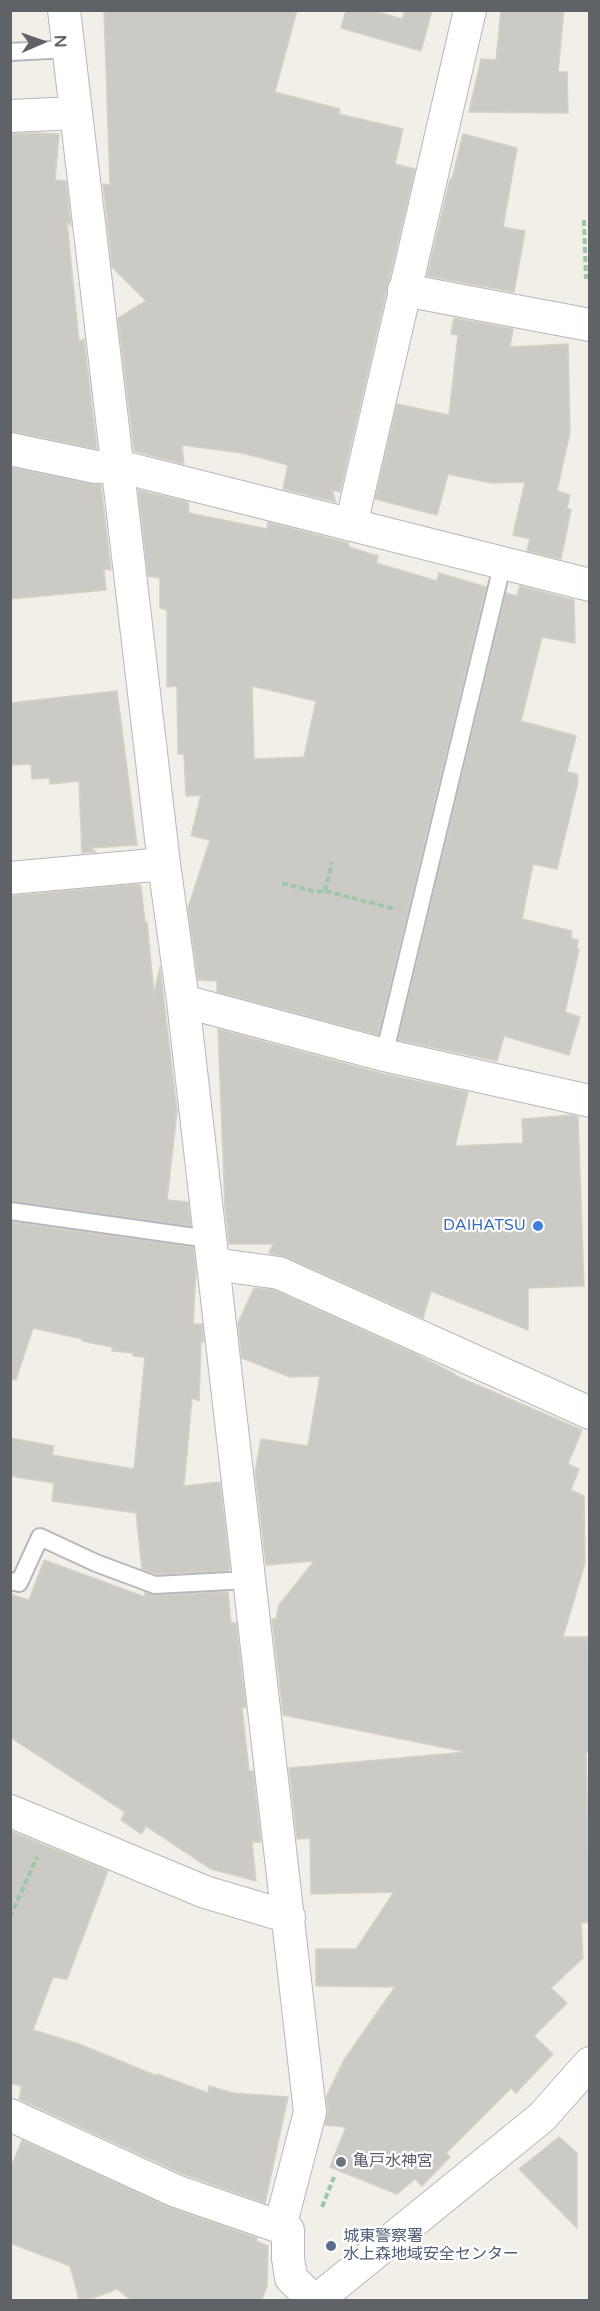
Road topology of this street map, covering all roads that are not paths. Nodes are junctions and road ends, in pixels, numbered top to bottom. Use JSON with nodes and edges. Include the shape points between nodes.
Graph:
{"nodes":[{"id":1,"x":64,"y":10,"type":"edge"},
{"id":2,"x":470,"y":10,"type":"edge"},
{"id":3,"x":68,"y":48,"type":"junction"},
{"id":4,"x":10,"y":52,"type":"edge"},
{"id":5,"x":75,"y":113,"type":"junction"},
{"id":6,"x":10,"y":116,"type":"edge"},
{"id":7,"x":404,"y":291,"type":"junction"},
{"id":8,"x":590,"y":325,"type":"edge"},
{"id":9,"x":10,"y":449,"type":"edge"},
{"id":10,"x":118,"y":466,"type":"junction"},
{"id":11,"x":351,"y":525,"type":"junction"},
{"id":12,"x":503,"y":562,"type":"junction"},
{"id":13,"x":590,"y":585,"type":"edge"},
{"id":14,"x":164,"y":864,"type":"junction"},
{"id":15,"x":10,"y":878,"type":"edge"},
{"id":16,"x":183,"y":1001,"type":"junction"},
{"id":17,"x":384,"y":1055,"type":"junction"},
{"id":18,"x":590,"y":1101,"type":"edge"},
{"id":19,"x":10,"y":1211,"type":"edge"},
{"id":20,"x":211,"y":1251,"type":"junction"},
{"id":21,"x":590,"y":1413,"type":"edge"},
{"id":22,"x":248,"y":1580,"type":"junction"},
{"id":23,"x":10,"y":1581,"type":"edge"},
{"id":24,"x":10,"y":1810,"type":"edge"},
{"id":25,"x":289,"y":1917,"type":"junction"},
{"id":26,"x":590,"y":2063,"type":"edge"},
{"id":27,"x":10,"y":2115,"type":"edge"},
{"id":28,"x":280,"y":2227,"type":"junction"},
{"id":29,"x":324,"y":2299,"type":"edge"}],
"edges":[{"from":1,"to":3,"type":"street"},
{"from":2,"to":7,"type":"street"},
{"from":3,"to":4,"type":"lane"},
{"from":3,"to":5,"type":"street"},
{"from":5,"to":6,"type":"street"},
{"from":5,"to":10,"type":"street"},
{"from":7,"to":8,"type":"street"},
{"from":7,"to":11,"type":"street"},
{"from":9,"to":10,"type":"street","via":[[96,466]]},
{"from":10,"to":11,"type":"street"},
{"from":10,"to":14,"type":"street"},
{"from":11,"to":12,"type":"street"},
{"from":12,"to":13,"type":"street"},
{"from":12,"to":17,"type":"lane"},
{"from":14,"to":15,"type":"street"},
{"from":14,"to":16,"type":"street"},
{"from":16,"to":17,"type":"street"},
{"from":16,"to":20,"type":"street"},
{"from":17,"to":18,"type":"street"},
{"from":19,"to":20,"type":"lane"},
{"from":20,"to":21,"type":"street","via":[[279,1274]]},
{"from":20,"to":22,"type":"street"},
{"from":22,"to":23,"type":"lane","via":[[155,1585],[40,1536],[19,1583]]},
{"from":22,"to":25,"type":"street"},
{"from":24,"to":25,"type":"street","via":[[205,1893]]},
{"from":25,"to":28,"type":"street","via":[[310,2112]]},
{"from":26,"to":29,"type":"street","via":[[542,2117]]},
{"from":27,"to":28,"type":"street","via":[[176,2190]]},
{"from":28,"to":29,"type":"street","via":[[288,2230],[291,2278]]}]}
